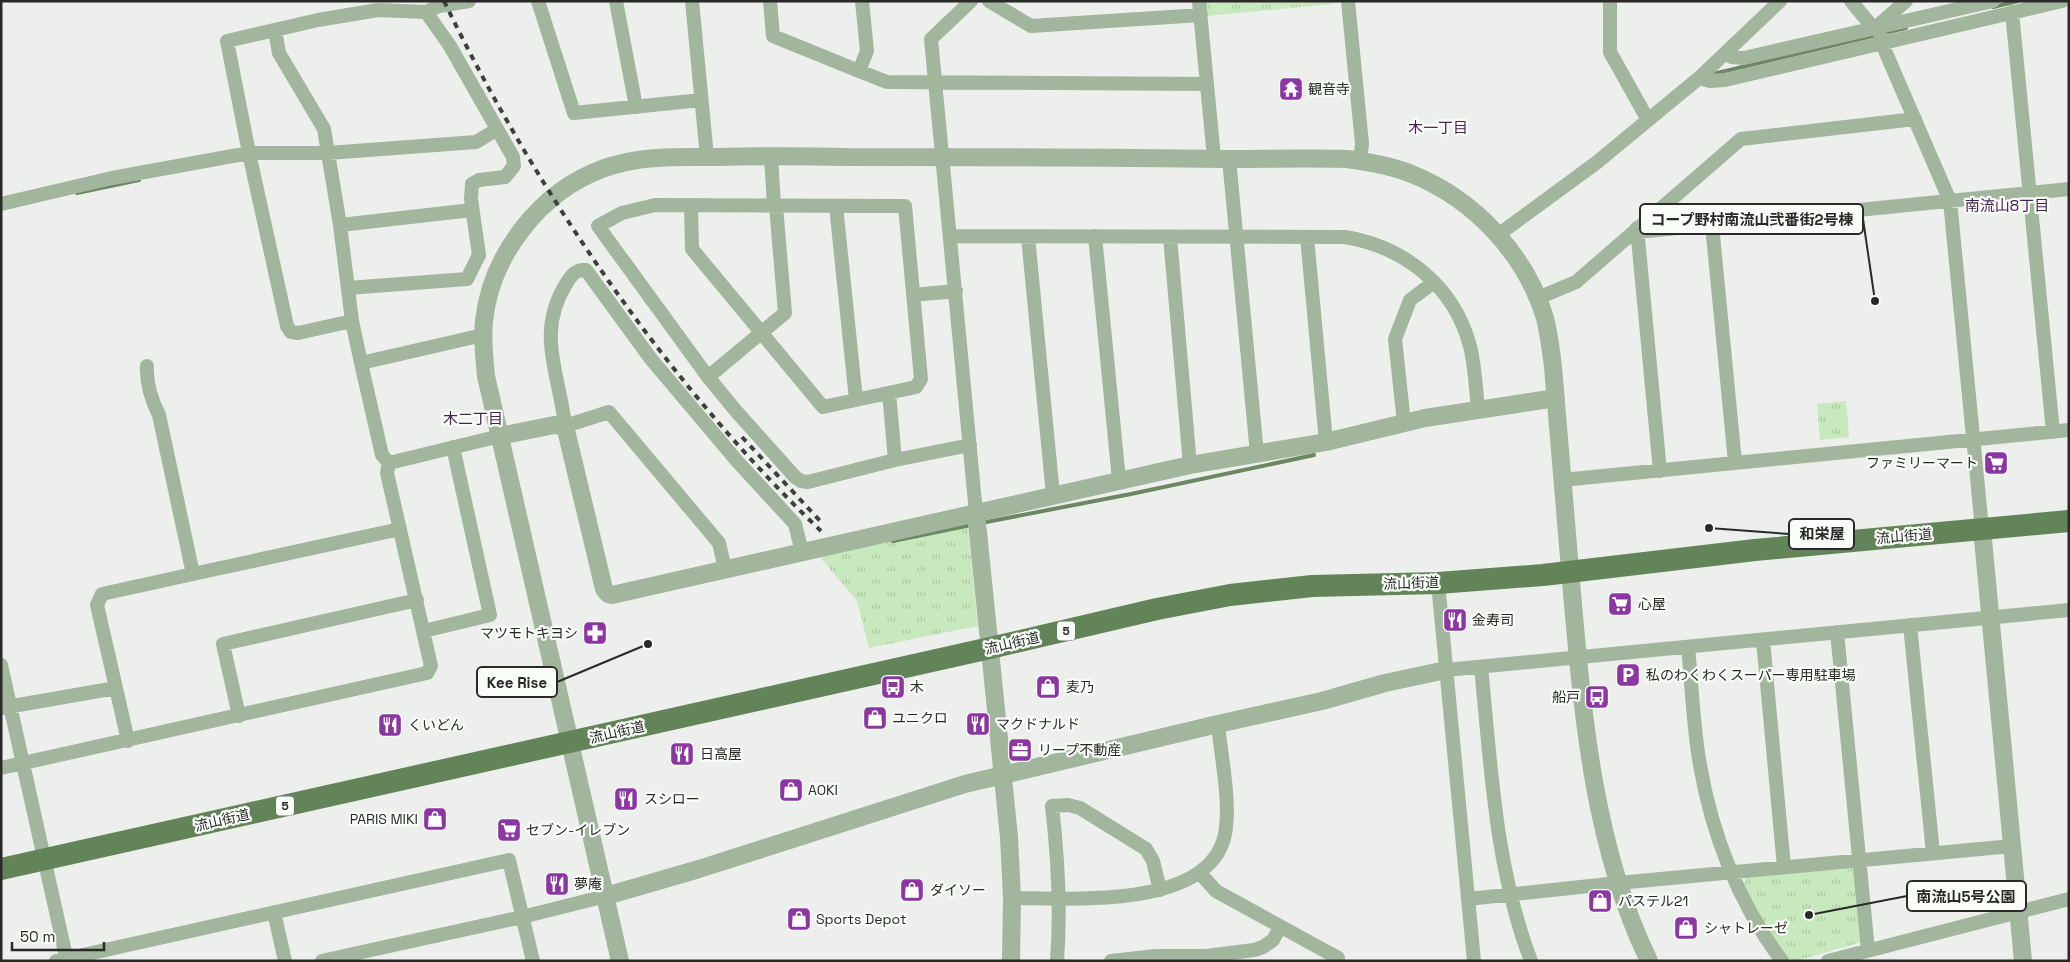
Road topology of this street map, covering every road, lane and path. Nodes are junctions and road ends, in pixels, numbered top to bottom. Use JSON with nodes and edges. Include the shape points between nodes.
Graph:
{"nodes":[{"id":1,"x":469,"y":1,"type":"edge"},
{"id":2,"x":538,"y":1,"type":"edge"},
{"id":3,"x":616,"y":1,"type":"edge"},
{"id":4,"x":692,"y":1,"type":"edge"},
{"id":5,"x":770,"y":1,"type":"edge"},
{"id":6,"x":862,"y":1,"type":"edge"},
{"id":7,"x":971,"y":1,"type":"edge"},
{"id":8,"x":989,"y":1,"type":"edge"},
{"id":9,"x":1348,"y":1,"type":"edge"},
{"id":10,"x":1610,"y":1,"type":"edge"},
{"id":11,"x":1851,"y":1,"type":"edge"},
{"id":12,"x":1906,"y":1,"type":"edge"},
{"id":13,"x":1993,"y":1,"type":"edge"},
{"id":14,"x":2062,"y":1,"type":"edge"},
{"id":15,"x":1777,"y":2,"type":"edge"},
{"id":16,"x":1200,"y":8,"type":"edge"},
{"id":17,"x":426,"y":12,"type":"junction"},
{"id":18,"x":2012,"y":12,"type":"junction"},
{"id":19,"x":1876,"y":29,"type":"junction"},
{"id":20,"x":275,"y":30,"type":"junction"},
{"id":21,"x":1882,"y":42,"type":"junction"},
{"id":22,"x":1727,"y":52,"type":"junction"},
{"id":23,"x":859,"y":71,"type":"junction"},
{"id":24,"x":1699,"y":78,"type":"junction"},
{"id":25,"x":936,"y":82,"type":"junction"},
{"id":26,"x":1207,"y":84,"type":"junction"},
{"id":27,"x":701,"y":100,"type":"junction"},
{"id":28,"x":636,"y":107,"type":"junction"},
{"id":29,"x":1915,"y":119,"type":"junction"},
{"id":30,"x":1648,"y":120,"type":"junction"},
{"id":31,"x":496,"y":130,"type":"junction"},
{"id":32,"x":248,"y":153,"type":"junction"},
{"id":33,"x":328,"y":153,"type":"junction"},
{"id":34,"x":771,"y":156,"type":"junction"},
{"id":35,"x":707,"y":157,"type":"junction"},
{"id":36,"x":943,"y":157,"type":"junction"},
{"id":37,"x":1221,"y":158,"type":"junction"},
{"id":38,"x":1360,"y":161,"type":"junction"},
{"id":39,"x":2069,"y":189,"type":"edge"},
{"id":40,"x":2030,"y":192,"type":"junction"},
{"id":41,"x":1950,"y":201,"type":"junction"},
{"id":42,"x":1,"y":204,"type":"edge"},
{"id":43,"x":690,"y":206,"type":"junction"},
{"id":44,"x":775,"y":206,"type":"junction"},
{"id":45,"x":836,"y":206,"type":"junction"},
{"id":46,"x":472,"y":210,"type":"junction"},
{"id":47,"x":340,"y":225,"type":"junction"},
{"id":48,"x":1712,"y":225,"type":"junction"},
{"id":49,"x":1637,"y":230,"type":"junction"},
{"id":50,"x":950,"y":236,"type":"junction"},
{"id":51,"x":1095,"y":236,"type":"junction"},
{"id":52,"x":1307,"y":236,"type":"junction"},
{"id":53,"x":1498,"y":236,"type":"junction"},
{"id":54,"x":1028,"y":237,"type":"junction"},
{"id":55,"x":1170,"y":237,"type":"junction"},
{"id":56,"x":1236,"y":238,"type":"junction"},
{"id":57,"x":1434,"y":282,"type":"junction"},
{"id":58,"x":348,"y":288,"type":"junction"},
{"id":59,"x":956,"y":291,"type":"junction"},
{"id":60,"x":913,"y":296,"type":"junction"},
{"id":61,"x":1538,"y":298,"type":"junction"},
{"id":62,"x":352,"y":321,"type":"junction"},
{"id":63,"x":760,"y":332,"type":"junction"},
{"id":64,"x":483,"y":335,"type":"junction"},
{"id":65,"x":361,"y":363,"type":"junction"},
{"id":66,"x":147,"y":366,"type":"dead end"},
{"id":67,"x":708,"y":376,"type":"junction"},
{"id":68,"x":889,"y":393,"type":"junction"},
{"id":69,"x":1556,"y":398,"type":"junction"},
{"id":70,"x":856,"y":400,"type":"junction"},
{"id":71,"x":1478,"y":410,"type":"junction"},
{"id":72,"x":1404,"y":423,"type":"junction"},
{"id":73,"x":565,"y":426,"type":"junction"},
{"id":74,"x":2069,"y":430,"type":"edge"},
{"id":75,"x":2053,"y":432,"type":"junction"},
{"id":76,"x":500,"y":436,"type":"junction"},
{"id":77,"x":1973,"y":440,"type":"junction"},
{"id":78,"x":1326,"y":442,"type":"junction"},
{"id":79,"x":970,"y":444,"type":"junction"},
{"id":80,"x":452,"y":447,"type":"junction"},
{"id":81,"x":1257,"y":454,"type":"junction"},
{"id":82,"x":895,"y":460,"type":"junction"},
{"id":83,"x":1735,"y":462,"type":"junction"},
{"id":84,"x":388,"y":463,"type":"junction"},
{"id":85,"x":1190,"y":465,"type":"junction"},
{"id":86,"x":1660,"y":472,"type":"junction"},
{"id":87,"x":1119,"y":480,"type":"junction"},
{"id":88,"x":1562,"y":480,"type":"junction"},
{"id":89,"x":1053,"y":495,"type":"junction"},
{"id":90,"x":976,"y":513,"type":"junction"},
{"id":91,"x":2069,"y":521,"type":"edge"},
{"id":92,"x":400,"y":529,"type":"junction"},
{"id":93,"x":1982,"y":529,"type":"junction"},
{"id":94,"x":802,"y":552,"type":"junction"},
{"id":95,"x":725,"y":569,"type":"junction"},
{"id":96,"x":1571,"y":571,"type":"junction"},
{"id":97,"x":193,"y":574,"type":"junction"},
{"id":98,"x":1438,"y":583,"type":"junction"},
{"id":99,"x":417,"y":600,"type":"junction"},
{"id":100,"x":2069,"y":610,"type":"edge"},
{"id":101,"x":1991,"y":618,"type":"junction"},
{"id":102,"x":1910,"y":625,"type":"junction"},
{"id":103,"x":424,"y":631,"type":"junction"},
{"id":104,"x":1837,"y":632,"type":"junction"},
{"id":105,"x":1763,"y":640,"type":"junction"},
{"id":106,"x":1688,"y":647,"type":"junction"},
{"id":107,"x":990,"y":648,"type":"junction"},
{"id":108,"x":1578,"y":657,"type":"junction"},
{"id":109,"x":1,"y":665,"type":"edge"},
{"id":110,"x":1482,"y":667,"type":"junction"},
{"id":111,"x":1446,"y":670,"type":"junction"},
{"id":112,"x":116,"y":688,"type":"junction"},
{"id":113,"x":6,"y":707,"type":"edge"},
{"id":114,"x":239,"y":716,"type":"junction"},
{"id":115,"x":1218,"y":724,"type":"junction"},
{"id":116,"x":128,"y":741,"type":"junction"},
{"id":117,"x":569,"y":743,"type":"junction"},
{"id":118,"x":24,"y":763,"type":"junction"},
{"id":119,"x":1,"y":768,"type":"edge"},
{"id":120,"x":1002,"y":776,"type":"junction"},
{"id":121,"x":2012,"y":846,"type":"junction"},
{"id":122,"x":1933,"y":853,"type":"junction"},
{"id":123,"x":44,"y":859,"type":"junction"},
{"id":124,"x":1858,"y":860,"type":"junction"},
{"id":125,"x":1784,"y":867,"type":"junction"},
{"id":126,"x":1,"y":869,"type":"edge"},
{"id":127,"x":1731,"y":872,"type":"junction"},
{"id":128,"x":1200,"y":873,"type":"junction"},
{"id":129,"x":1618,"y":883,"type":"junction"},
{"id":130,"x":1160,"y":890,"type":"junction"},
{"id":131,"x":1511,"y":894,"type":"junction"},
{"id":132,"x":606,"y":896,"type":"junction"},
{"id":133,"x":1012,"y":898,"type":"junction"},
{"id":134,"x":1059,"y":898,"type":"junction"},
{"id":135,"x":1468,"y":899,"type":"junction"},
{"id":136,"x":2069,"y":899,"type":"edge"},
{"id":137,"x":274,"y":912,"type":"junction"},
{"id":138,"x":2019,"y":912,"type":"junction"},
{"id":139,"x":522,"y":917,"type":"junction"},
{"id":140,"x":1280,"y":927,"type":"junction"},
{"id":141,"x":1868,"y":950,"type":"junction"},
{"id":142,"x":353,"y":957,"type":"edge"},
{"id":143,"x":1338,"y":958,"type":"dead end"},
{"id":144,"x":63,"y":960,"type":"edge"},
{"id":145,"x":285,"y":961,"type":"edge"},
{"id":146,"x":322,"y":961,"type":"edge"},
{"id":147,"x":532,"y":961,"type":"edge"},
{"id":148,"x":620,"y":961,"type":"edge"},
{"id":149,"x":1010,"y":961,"type":"edge"},
{"id":150,"x":1058,"y":961,"type":"edge"},
{"id":151,"x":1111,"y":961,"type":"edge"},
{"id":152,"x":1474,"y":961,"type":"edge"},
{"id":153,"x":1531,"y":961,"type":"edge"},
{"id":154,"x":1649,"y":961,"type":"edge"},
{"id":155,"x":1782,"y":961,"type":"edge"},
{"id":156,"x":1828,"y":961,"type":"edge"},
{"id":157,"x":2023,"y":961,"type":"edge"}],
"edges":[{"from":1,"to":17,"type":"street"},
{"from":2,"to":28,"type":"street","via":[[574,114]]},
{"from":3,"to":28,"type":"street"},
{"from":4,"to":27,"type":"street"},
{"from":5,"to":23,"type":"street","via":[[773,36]]},
{"from":6,"to":23,"type":"street","via":[[867,51]]},
{"from":7,"to":25,"type":"street","via":[[931,38]]},
{"from":8,"to":16,"type":"street","via":[[1031,26]]},
{"from":9,"to":38,"type":"street","via":[[1362,144]]},
{"from":10,"to":30,"type":"street","via":[[1610,52]]},
{"from":11,"to":19,"type":"street"},
{"from":12,"to":19,"type":"street"},
{"from":13,"to":19,"type":"street"},
{"from":14,"to":18,"type":"street"},
{"from":15,"to":22,"type":"street"},
{"from":16,"to":26,"type":"street"},
{"from":17,"to":20,"type":"street","via":[[378,10]]},
{"from":17,"to":31,"type":"street","via":[[450,46]]},
{"from":18,"to":21,"type":"street"},
{"from":18,"to":40,"type":"street"},
{"from":19,"to":21,"type":"street"},
{"from":19,"to":22,"type":"street","via":[[1744,58],[1731,57]]},
{"from":20,"to":32,"type":"street","via":[[226,41]]},
{"from":20,"to":33,"type":"street","via":[[279,53],[324,129]]},
{"from":21,"to":24,"type":"street","via":[[1725,80]]},
{"from":21,"to":29,"type":"street"},
{"from":22,"to":24,"type":"street"},
{"from":23,"to":25,"type":"street","via":[[887,82]]},
{"from":24,"to":30,"type":"street"},
{"from":25,"to":26,"type":"street"},
{"from":25,"to":36,"type":"street"},
{"from":26,"to":37,"type":"street"},
{"from":27,"to":28,"type":"street"},
{"from":27,"to":35,"type":"street"},
{"from":29,"to":41,"type":"street"},
{"from":29,"to":49,"type":"street","via":[[1741,139]]},
{"from":30,"to":53,"type":"street"},
{"from":31,"to":33,"type":"street","via":[[476,142]]},
{"from":31,"to":46,"type":"street","via":[[514,157],[514,166],[505,177],[472,184]]},
{"from":32,"to":33,"type":"street"},
{"from":32,"to":42,"type":"street","via":[[112,178]]},
{"from":32,"to":62,"type":"street","via":[[290,332]]},
{"from":33,"to":47,"type":"street"},
{"from":34,"to":35,"type":"street"},
{"from":34,"to":36,"type":"street"},
{"from":34,"to":44,"type":"street"},
{"from":35,"to":64,"type":"street","via":[[633,160],[602,169],[562,191],[535,214],[517,235],[501,262],[488,299]]},
{"from":36,"to":37,"type":"street"},
{"from":36,"to":50,"type":"street"},
{"from":37,"to":38,"type":"street"},
{"from":37,"to":56,"type":"street"},
{"from":38,"to":53,"type":"street","via":[[1390,166],[1430,182],[1470,209]]},
{"from":39,"to":40,"type":"street"},
{"from":40,"to":41,"type":"street"},
{"from":40,"to":75,"type":"street"},
{"from":41,"to":48,"type":"street"},
{"from":41,"to":77,"type":"street"},
{"from":43,"to":44,"type":"street"},
{"from":43,"to":63,"type":"street","via":[[692,249]]},
{"from":43,"to":67,"type":"street","via":[[645,206],[622,213],[598,226]]},
{"from":44,"to":45,"type":"street"},
{"from":44,"to":63,"type":"street","via":[[785,313]]},
{"from":45,"to":60,"type":"street","via":[[905,206]]},
{"from":45,"to":70,"type":"street"},
{"from":46,"to":47,"type":"street"},
{"from":46,"to":58,"type":"street","via":[[479,255],[467,279]]},
{"from":47,"to":58,"type":"street"},
{"from":48,"to":49,"type":"street"},
{"from":48,"to":83,"type":"street"},
{"from":49,"to":61,"type":"street","via":[[1576,282]]},
{"from":49,"to":86,"type":"street"},
{"from":50,"to":54,"type":"street"},
{"from":50,"to":59,"type":"street"},
{"from":51,"to":54,"type":"street"},
{"from":51,"to":55,"type":"street"},
{"from":51,"to":87,"type":"street"},
{"from":52,"to":56,"type":"street"},
{"from":52,"to":57,"type":"street","via":[[1345,237],[1378,244],[1408,260]]},
{"from":52,"to":78,"type":"street"},
{"from":53,"to":61,"type":"street","via":[[1520,265]]},
{"from":54,"to":89,"type":"street"},
{"from":55,"to":56,"type":"street"},
{"from":55,"to":85,"type":"street"},
{"from":56,"to":81,"type":"street"},
{"from":57,"to":71,"type":"street","via":[[1459,315],[1466,333]]},
{"from":57,"to":72,"type":"street","via":[[1410,300],[1395,339]]},
{"from":58,"to":62,"type":"street"},
{"from":59,"to":60,"type":"street"},
{"from":59,"to":79,"type":"street"},
{"from":60,"to":68,"type":"street","via":[[921,379],[916,387]]},
{"from":61,"to":69,"type":"street","via":[[1549,334]]},
{"from":62,"to":65,"type":"street"},
{"from":63,"to":67,"type":"street"},
{"from":63,"to":70,"type":"street","via":[[823,407]]},
{"from":64,"to":65,"type":"street"},
{"from":64,"to":76,"type":"street","via":[[486,376]]},
{"from":65,"to":84,"type":"street","via":[[382,455]]},
{"from":66,"to":97,"type":"street","via":[[146,376],[159,415]]},
{"from":67,"to":82,"type":"street","via":[[794,477],[801,481],[808,482]]},
{"from":68,"to":70,"type":"street"},
{"from":68,"to":82,"type":"street"},
{"from":69,"to":71,"type":"street"},
{"from":69,"to":88,"type":"street"},
{"from":71,"to":72,"type":"street"},
{"from":72,"to":78,"type":"street"},
{"from":73,"to":76,"type":"street","via":[[554,425]]},
{"from":73,"to":94,"type":"street","via":[[553,372],[552,318],[564,286],[573,273],[586,270],[657,366],[795,524]]},
{"from":73,"to":95,"type":"street","via":[[609,412],[719,543]]},
{"from":73,"to":95,"type":"street","via":[[604,589],[608,594]]},
{"from":74,"to":75,"type":"street"},
{"from":75,"to":77,"type":"street"},
{"from":76,"to":80,"type":"street"},
{"from":76,"to":117,"type":"street"},
{"from":77,"to":83,"type":"street"},
{"from":77,"to":93,"type":"street"},
{"from":78,"to":81,"type":"street"},
{"from":79,"to":82,"type":"street"},
{"from":79,"to":90,"type":"street"},
{"from":80,"to":84,"type":"street"},
{"from":80,"to":103,"type":"street","via":[[490,616]]},
{"from":81,"to":85,"type":"street"},
{"from":83,"to":86,"type":"street"},
{"from":84,"to":92,"type":"street","via":[[387,473]]},
{"from":85,"to":87,"type":"street"},
{"from":86,"to":88,"type":"street"},
{"from":87,"to":89,"type":"street"},
{"from":88,"to":96,"type":"street"},
{"from":89,"to":90,"type":"street"},
{"from":90,"to":94,"type":"street"},
{"from":90,"to":107,"type":"street"},
{"from":91,"to":93,"type":"main road","name":"流山街道","number":"5"},
{"from":92,"to":97,"type":"street"},
{"from":92,"to":99,"type":"street"},
{"from":93,"to":96,"type":"main road","name":"流山街道","number":"5"},
{"from":93,"to":101,"type":"street"},
{"from":94,"to":95,"type":"street"},
{"from":96,"to":98,"type":"main road","name":"流山街道","number":"5"},
{"from":96,"to":108,"type":"street"},
{"from":97,"to":112,"type":"street","via":[[102,594],[97,605]]},
{"from":98,"to":107,"type":"main road","name":"流山街道","number":"5","via":[[1312,586],[1230,595]]},
{"from":98,"to":111,"type":"street"},
{"from":99,"to":103,"type":"street"},
{"from":99,"to":114,"type":"street","via":[[222,644]]},
{"from":100,"to":101,"type":"street"},
{"from":101,"to":102,"type":"street"},
{"from":101,"to":121,"type":"street"},
{"from":102,"to":104,"type":"street"},
{"from":102,"to":122,"type":"street"},
{"from":103,"to":114,"type":"street","via":[[432,666],[427,673]]},
{"from":104,"to":105,"type":"street"},
{"from":104,"to":124,"type":"street"},
{"from":105,"to":106,"type":"street"},
{"from":105,"to":125,"type":"street"},
{"from":106,"to":108,"type":"street"},
{"from":106,"to":127,"type":"street","via":[[1705,794]]},
{"from":107,"to":117,"type":"main road","name":"流山街道","number":"5"},
{"from":107,"to":120,"type":"street"},
{"from":108,"to":110,"type":"street"},
{"from":108,"to":129,"type":"street","via":[[1597,798]]},
{"from":109,"to":113,"type":"street"},
{"from":110,"to":111,"type":"street"},
{"from":110,"to":131,"type":"street","via":[[1499,840]]},
{"from":111,"to":115,"type":"street","via":[[1385,683],[1322,702]]},
{"from":111,"to":135,"type":"street"},
{"from":112,"to":113,"type":"street"},
{"from":112,"to":116,"type":"street"},
{"from":113,"to":118,"type":"street"},
{"from":114,"to":116,"type":"street"},
{"from":115,"to":120,"type":"street"},
{"from":115,"to":128,"type":"street","via":[[1227,820],[1218,852]]},
{"from":116,"to":118,"type":"street"},
{"from":117,"to":123,"type":"main road","name":"流山街道","number":"5"},
{"from":117,"to":132,"type":"street"},
{"from":118,"to":119,"type":"street"},
{"from":118,"to":123,"type":"street"},
{"from":120,"to":132,"type":"street","via":[[966,784]]},
{"from":120,"to":133,"type":"street"},
{"from":121,"to":122,"type":"street"},
{"from":121,"to":138,"type":"street"},
{"from":122,"to":124,"type":"street"},
{"from":123,"to":126,"type":"main road","name":"流山街道","number":"5"},
{"from":123,"to":144,"type":"street"},
{"from":124,"to":125,"type":"street"},
{"from":124,"to":141,"type":"street"},
{"from":125,"to":127,"type":"street"},
{"from":127,"to":129,"type":"street"},
{"from":127,"to":155,"type":"street","via":[[1750,911]]},
{"from":128,"to":130,"type":"street","via":[[1184,883]]},
{"from":128,"to":140,"type":"street","via":[[1216,891]]},
{"from":129,"to":131,"type":"street"},
{"from":129,"to":154,"type":"street"},
{"from":130,"to":134,"type":"street","via":[[1124,896]]},
{"from":130,"to":134,"type":"street","via":[[1153,861],[1146,849],[1080,808],[1068,804],[1052,806]]},
{"from":131,"to":135,"type":"street"},
{"from":131,"to":153,"type":"street"},
{"from":132,"to":139,"type":"street"},
{"from":132,"to":148,"type":"street"},
{"from":133,"to":134,"type":"street"},
{"from":133,"to":149,"type":"street"},
{"from":134,"to":150,"type":"street"},
{"from":135,"to":152,"type":"street"},
{"from":136,"to":138,"type":"street"},
{"from":137,"to":139,"type":"street","via":[[509,860]]},
{"from":137,"to":144,"type":"street"},
{"from":137,"to":145,"type":"street"},
{"from":138,"to":141,"type":"street"},
{"from":138,"to":157,"type":"street"},
{"from":139,"to":142,"type":"street"},
{"from":139,"to":147,"type":"street"},
{"from":140,"to":143,"type":"street"},
{"from":140,"to":151,"type":"street","via":[[1273,940],[1254,950]]},
{"from":141,"to":156,"type":"street"},
{"from":142,"to":146,"type":"street"}]}
